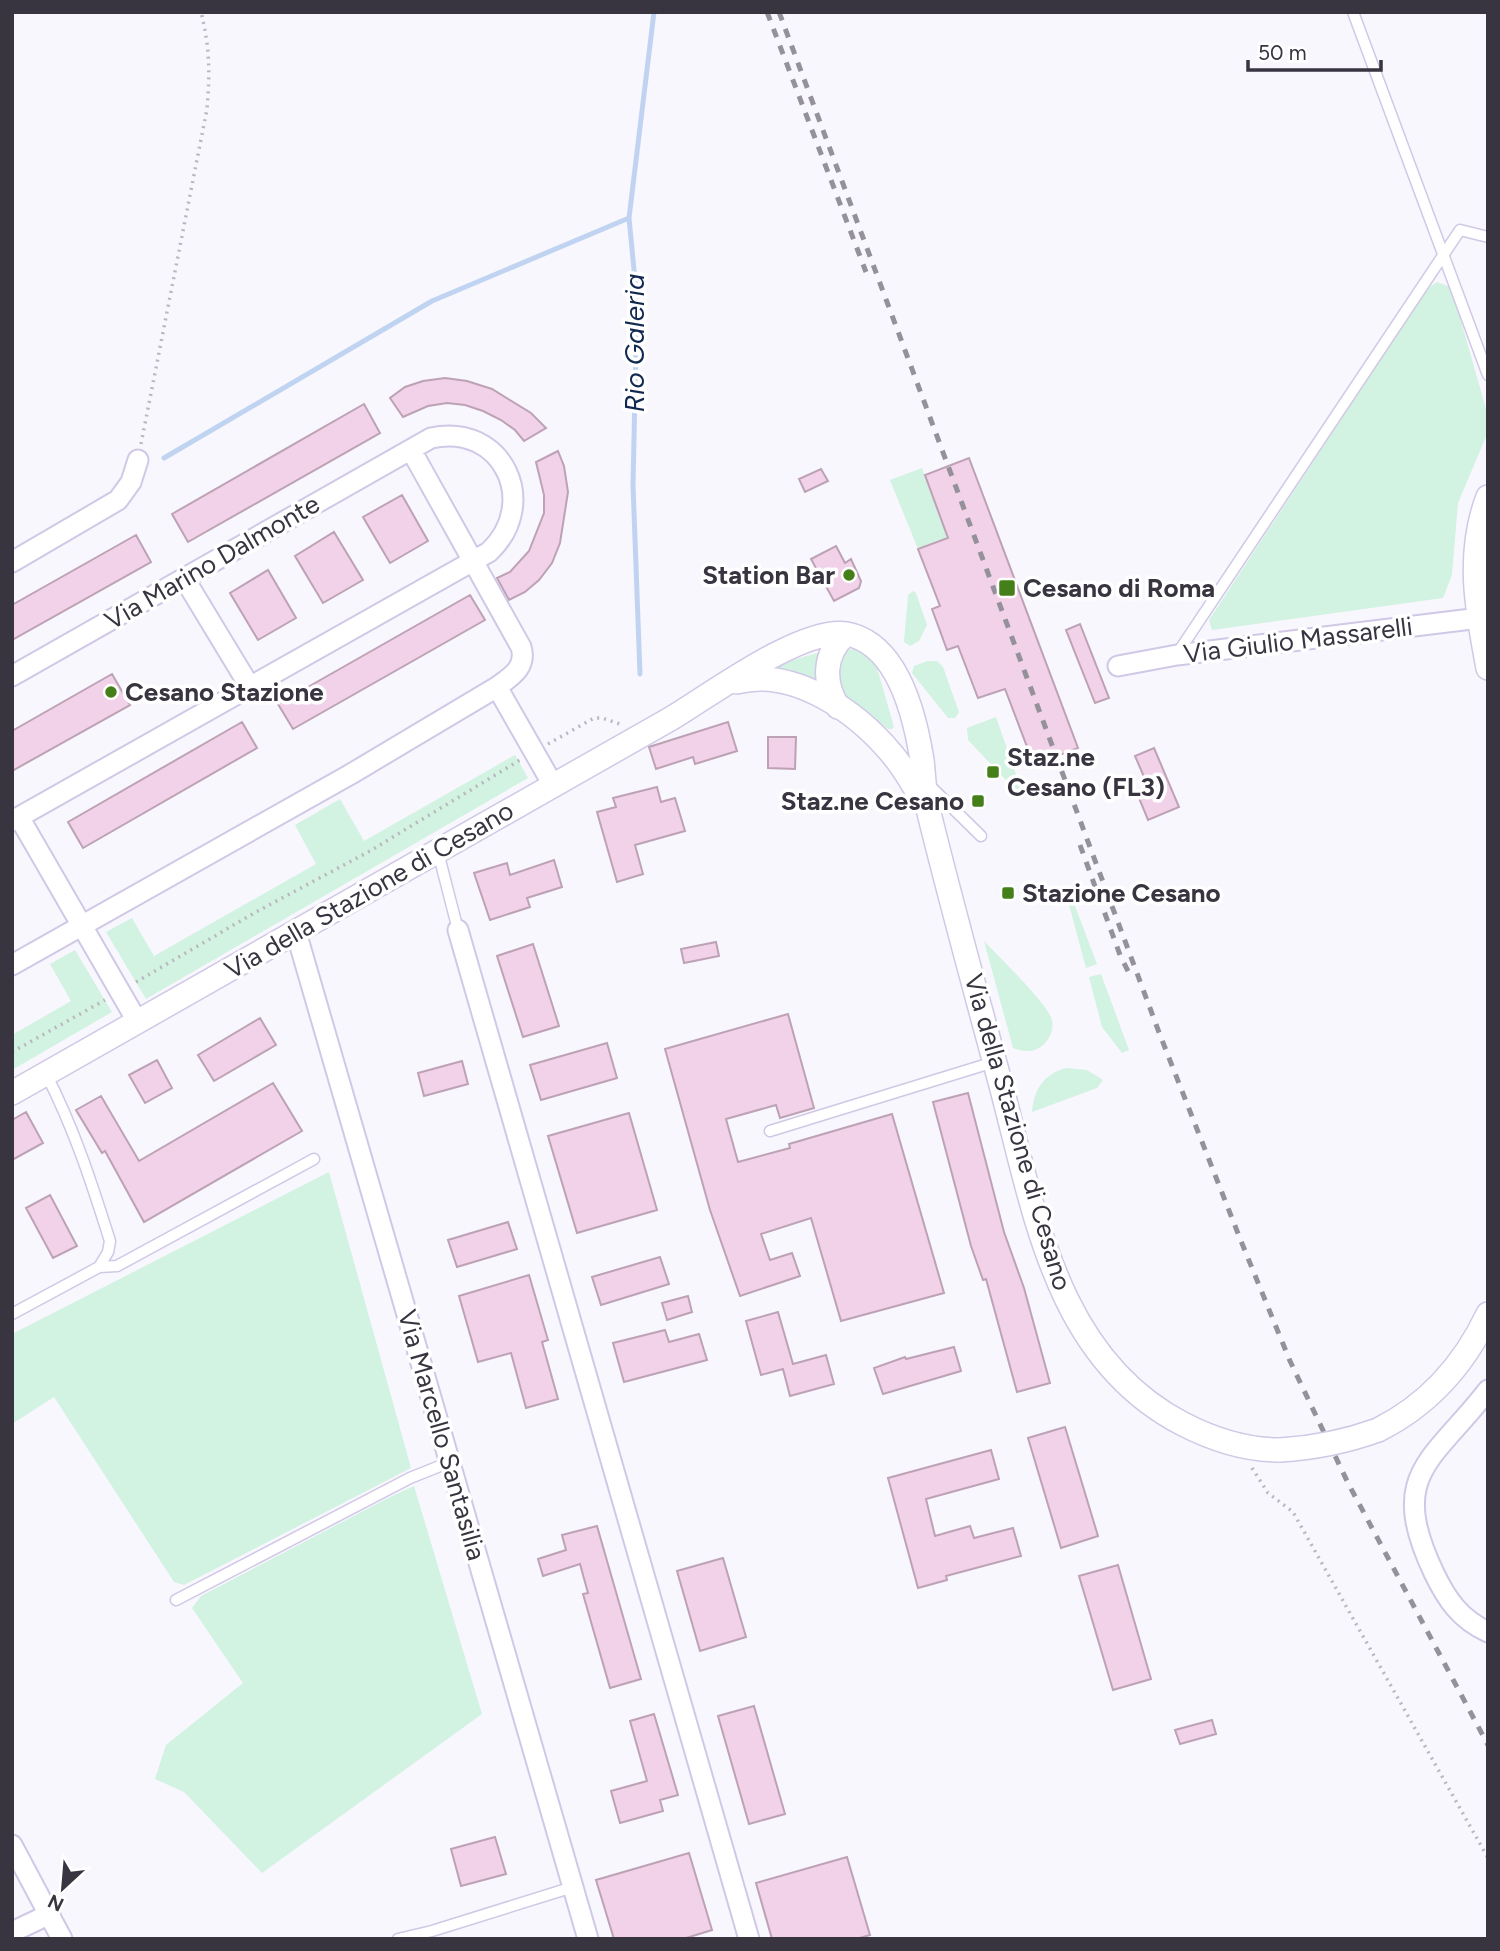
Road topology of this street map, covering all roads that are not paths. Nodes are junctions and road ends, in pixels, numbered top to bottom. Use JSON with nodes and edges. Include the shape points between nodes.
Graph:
{"nodes":[{"id":1,"x":1353,"y":12,"type":"edge"},
{"id":2,"x":1488,"y":237,"type":"edge"},
{"id":3,"x":1444,"y":255,"type":"junction"},
{"id":4,"x":1488,"y":375,"type":"edge"},
{"id":5,"x":411,"y":450,"type":"junction"},
{"id":6,"x":138,"y":460,"type":"road end"},
{"id":7,"x":1488,"y":498,"type":"edge"},
{"id":8,"x":474,"y":561,"type":"junction"},
{"id":9,"x":12,"y":562,"type":"edge"},
{"id":10,"x":184,"y":578,"type":"junction"},
{"id":11,"x":1483,"y":617,"type":"edge"},
{"id":12,"x":846,"y":634,"type":"junction"},
{"id":13,"x":1177,"y":655,"type":"junction"},
{"id":14,"x":1118,"y":666,"type":"dead end"},
{"id":15,"x":1488,"y":668,"type":"edge"},
{"id":16,"x":12,"y":676,"type":"edge"},
{"id":17,"x":726,"y":685,"type":"junction"},
{"id":18,"x":250,"y":687,"type":"junction"},
{"id":19,"x":497,"y":687,"type":"junction"},
{"id":20,"x":838,"y":708,"type":"junction"},
{"id":21,"x":925,"y":781,"type":"junction"},
{"id":22,"x":553,"y":785,"type":"junction"},
{"id":23,"x":927,"y":808,"type":"junction"},
{"id":24,"x":16,"y":819,"type":"edge"},
{"id":25,"x":981,"y":836,"type":"dead end"},
{"id":26,"x":438,"y":851,"type":"junction"},
{"id":27,"x":82,"y":925,"type":"junction"},
{"id":28,"x":458,"y":930,"type":"joint"},
{"id":29,"x":296,"y":932,"type":"junction"},
{"id":30,"x":12,"y":965,"type":"edge"},
{"id":31,"x":137,"y":1021,"type":"junction"},
{"id":32,"x":995,"y":1062,"type":"junction"},
{"id":33,"x":46,"y":1074,"type":"junction"},
{"id":34,"x":12,"y":1093,"type":"edge"},
{"id":35,"x":770,"y":1131,"type":"dead end"},
{"id":36,"x":314,"y":1159,"type":"dead end"},
{"id":37,"x":99,"y":1266,"type":"junction"},
{"id":38,"x":12,"y":1314,"type":"edge"},
{"id":39,"x":1488,"y":1314,"type":"edge"},
{"id":40,"x":1488,"y":1390,"type":"edge"},
{"id":41,"x":450,"y":1462,"type":"junction"},
{"id":42,"x":176,"y":1600,"type":"dead end"},
{"id":43,"x":1488,"y":1632,"type":"edge"},
{"id":44,"x":12,"y":1844,"type":"edge"},
{"id":45,"x":573,"y":1887,"type":"junction"},
{"id":46,"x":50,"y":1914,"type":"junction"},
{"id":47,"x":12,"y":1932,"type":"edge"},
{"id":48,"x":746,"y":1938,"type":"edge"},
{"id":49,"x":62,"y":1939,"type":"edge"},
{"id":50,"x":398,"y":1939,"type":"edge"},
{"id":51,"x":588,"y":1939,"type":"edge"}],
"edges":[{"from":1,"to":3,"type":"lane"},
{"from":2,"to":3,"type":"lane","via":[[1460,230]]},
{"from":3,"to":4,"type":"lane"},
{"from":3,"to":13,"type":"lane"},
{"from":5,"to":8,"type":"street"},
{"from":5,"to":8,"type":"street","name":"Via Marino Dalmonte","via":[[440,436],[465,438],[493,453],[508,473],[514,496],[511,521],[498,544]]},
{"from":5,"to":10,"type":"street","name":"Via Marino Dalmonte"},
{"from":6,"to":9,"type":"street","via":[[131,482],[118,500]]},
{"from":7,"to":11,"type":"street","via":[[1475,546]]},
{"from":8,"to":18,"type":"street","name":"Via Marino Dalmonte"},
{"from":8,"to":19,"type":"street","via":[[523,652],[518,670]]},
{"from":10,"to":16,"type":"street","name":"Via Marino Dalmonte"},
{"from":10,"to":18,"type":"street"},
{"from":11,"to":13,"type":"street","name":"Via Giulio Massarelli"},
{"from":11,"to":15,"type":"street"},
{"from":12,"to":17,"type":"street","name":"Via della Stazione di Cesano","via":[[805,640]]},
{"from":12,"to":20,"type":"street","via":[[833,649],[828,665],[829,687]]},
{"from":12,"to":21,"type":"street","name":"Via della Stazione di Cesano","via":[[880,650],[898,678]]},
{"from":13,"to":14,"type":"street","name":"Via Giulio Massarelli"},
{"from":17,"to":20,"type":"street","name":"Via della Stazione di Cesano","via":[[752,678],[780,680]]},
{"from":17,"to":22,"type":"street","name":"Via della Stazione di Cesano"},
{"from":18,"to":24,"type":"street","name":"Via Marino Dalmonte"},
{"from":19,"to":22,"type":"street"},
{"from":19,"to":27,"type":"street"},
{"from":20,"to":23,"type":"street","name":"Via della Stazione di Cesano","via":[[891,752]]},
{"from":21,"to":23,"type":"street","name":"Via della Stazione di Cesano"},
{"from":21,"to":25,"type":"lane"},
{"from":22,"to":26,"type":"street","name":"Via della Stazione di Cesano"},
{"from":23,"to":32,"type":"street","name":"Via della Stazione di Cesano"},
{"from":24,"to":27,"type":"street"},
{"from":26,"to":28,"type":"lane"},
{"from":26,"to":29,"type":"street","name":"Via della Stazione di Cesano"},
{"from":27,"to":30,"type":"street"},
{"from":27,"to":31,"type":"street"},
{"from":28,"to":48,"type":"street"},
{"from":29,"to":31,"type":"street","name":"Via della Stazione di Cesano"},
{"from":29,"to":41,"type":"street","name":"Via Marcello Santasilia"},
{"from":31,"to":33,"type":"street","name":"Via della Stazione di Cesano"},
{"from":32,"to":35,"type":"lane"},
{"from":32,"to":39,"type":"street","name":"Via della Stazione di Cesano","bridge":true,"via":[[1043,1237],[1082,1331],[1118,1376],[1150,1405],[1187,1426],[1259,1450],[1352,1440],[1399,1419],[1443,1383],[1465,1357]]},
{"from":33,"to":34,"type":"street","name":"Via della Stazione di Cesano"},
{"from":33,"to":37,"type":"lane","via":[[88,1169],[110,1241]]},
{"from":36,"to":37,"type":"lane","via":[[117,1265]]},
{"from":37,"to":38,"type":"lane"},
{"from":40,"to":43,"type":"street","via":[[1435,1450],[1419,1479],[1413,1509],[1420,1541],[1445,1595],[1466,1619]]},
{"from":41,"to":42,"type":"lane","via":[[410,1478]]},
{"from":41,"to":45,"type":"street","name":"Via Marcello Santasilia"},
{"from":44,"to":46,"type":"street"},
{"from":45,"to":50,"type":"lane"},
{"from":45,"to":51,"type":"street","name":"Via Marcello Santasilia"},
{"from":46,"to":47,"type":"street"},
{"from":46,"to":49,"type":"street"}]}
